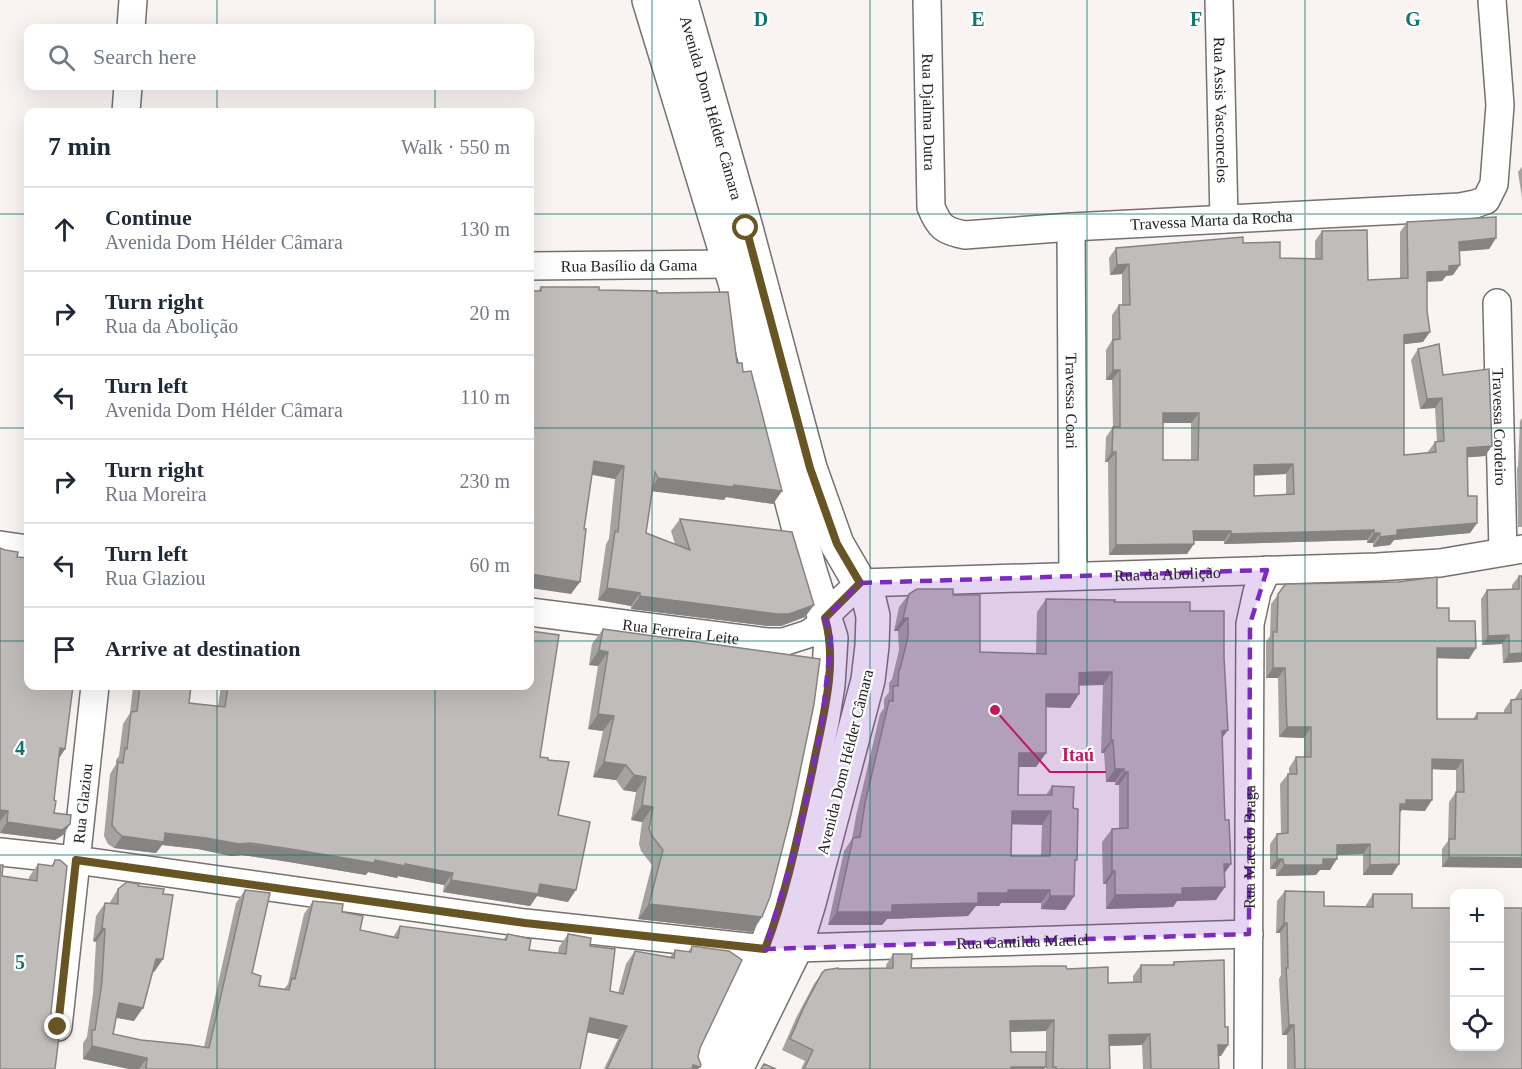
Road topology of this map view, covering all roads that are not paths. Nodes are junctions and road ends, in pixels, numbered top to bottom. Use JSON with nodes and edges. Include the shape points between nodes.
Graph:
{"nodes":[{"id":1,"x":133,"y":0,"type":"edge"},
{"id":2,"x":649,"y":0,"type":"edge"},
{"id":3,"x":681,"y":0,"type":"edge"},
{"id":4,"x":927,"y":0,"type":"edge"},
{"id":5,"x":1220,"y":0,"type":"edge"},
{"id":6,"x":1491,"y":0,"type":"edge"},
{"id":7,"x":131,"y":24,"type":"edge"},
{"id":8,"x":128,"y":90,"type":"edge"},
{"id":9,"x":1511,"y":104,"type":"edge"},
{"id":10,"x":126,"y":108,"type":"edge"},
{"id":11,"x":1224,"y":219,"type":"junction"},
{"id":12,"x":938,"y":223,"type":"joint"},
{"id":13,"x":1071,"y":227,"type":"junction"},
{"id":14,"x":730,"y":264,"type":"junction"},
{"id":15,"x":534,"y":266,"type":"edge"},
{"id":16,"x":1497,"y":303,"type":"dead end"},
{"id":17,"x":0,"y":545,"type":"edge"},
{"id":18,"x":24,"y":548,"type":"edge"},
{"id":19,"x":1512,"y":550,"type":"edge"},
{"id":20,"x":1267,"y":570,"type":"junction"},
{"id":21,"x":1220,"y":572,"type":"junction"},
{"id":22,"x":1073,"y":576,"type":"junction"},
{"id":23,"x":860,"y":583,"type":"junction"},
{"id":24,"x":534,"y":613,"type":"edge"},
{"id":25,"x":825,"y":618,"type":"junction"},
{"id":26,"x":1250,"y":624,"type":"junction"},
{"id":27,"x":95,"y":690,"type":"edge"},
{"id":28,"x":0,"y":852,"type":"edge"},
{"id":29,"x":76,"y":860,"type":"junction"},
{"id":30,"x":1249,"y":934,"type":"junction"},
{"id":31,"x":780,"y":949,"type":"junction"},
{"id":32,"x":58,"y":1027,"type":"edge"},
{"id":33,"x":708,"y":1069,"type":"edge"},
{"id":34,"x":736,"y":1069,"type":"edge"},
{"id":35,"x":1248,"y":1069,"type":"edge"}],
"edges":[{"from":1,"to":7,"type":"street"},
{"from":2,"to":14,"type":"main road","name":"Avenida Dom Hélder Câmara"},
{"from":3,"to":23,"type":"main road","name":"Avenida Dom Hélder Câmara","via":[[810,468],[837,544]]},
{"from":4,"to":12,"type":"street","name":"Rua Djalma Dutra","via":[[931,207]]},
{"from":5,"to":11,"type":"street","name":"Rua Assis Vasconcelos"},
{"from":6,"to":9,"type":"street"},
{"from":8,"to":10,"type":"street"},
{"from":9,"to":11,"type":"street","name":"Travessa Marta da Rocha","via":[[1494,184],[1486,200],[1460,207]]},
{"from":11,"to":13,"type":"street","name":"Travessa Marta da Rocha"},
{"from":12,"to":13,"type":"street","name":"Travessa Marta da Rocha","via":[[950,232],[965,235]]},
{"from":13,"to":22,"type":"street","name":"Travessa Coari"},
{"from":14,"to":15,"type":"street","name":"Rua Basílio da Gama"},
{"from":14,"to":25,"type":"main road","name":"Avenida Dom Hélder Câmara"},
{"from":16,"to":19,"type":"street","name":"Travessa Cordeiro"},
{"from":17,"to":18,"type":"street"},
{"from":19,"to":20,"type":"street","name":"Rua da Abolição","via":[[1440,563]]},
{"from":20,"to":21,"type":"street","name":"Rua da Abolição"},
{"from":20,"to":26,"type":"street","name":"Rua Macedo Braga"},
{"from":21,"to":22,"type":"street","name":"Rua da Abolição"},
{"from":21,"to":26,"type":"street","name":"Rua Macedo Braga","via":[[1237,589]]},
{"from":22,"to":23,"type":"street","name":"Rua da Abolição"},
{"from":23,"to":25,"type":"street"},
{"from":23,"to":31,"type":"main road","name":"Avenida Dom Hélder Câmara","via":[[873,616],[868,680],[809,903]]},
{"from":24,"to":25,"type":"street","name":"Rua Ferreira Leite","via":[[767,642],[797,638],[817,628]]},
{"from":25,"to":31,"type":"main road","name":"Avenida Dom Hélder Câmara","via":[[831,638],[828,685],[799,834],[777,918]]},
{"from":26,"to":30,"type":"street","name":"Rua Macedo Braga"},
{"from":27,"to":29,"type":"street","name":"Rua Glaziou"},
{"from":28,"to":29,"type":"street","name":"Rua Cantilda Maciel"},
{"from":29,"to":31,"type":"street","name":"Rua Cantilda Maciel","via":[[525,923]]},
{"from":29,"to":32,"type":"street","name":"Rua Glaziou"},
{"from":30,"to":31,"type":"street","name":"Rua Cantilda Maciel"},
{"from":30,"to":35,"type":"street","name":"Rua Macedo Braga"},
{"from":31,"to":33,"type":"main road","name":"Avenida Dom Hélder Câmara"},
{"from":31,"to":34,"type":"main road","name":"Avenida Dom Hélder Câmara"}]}
